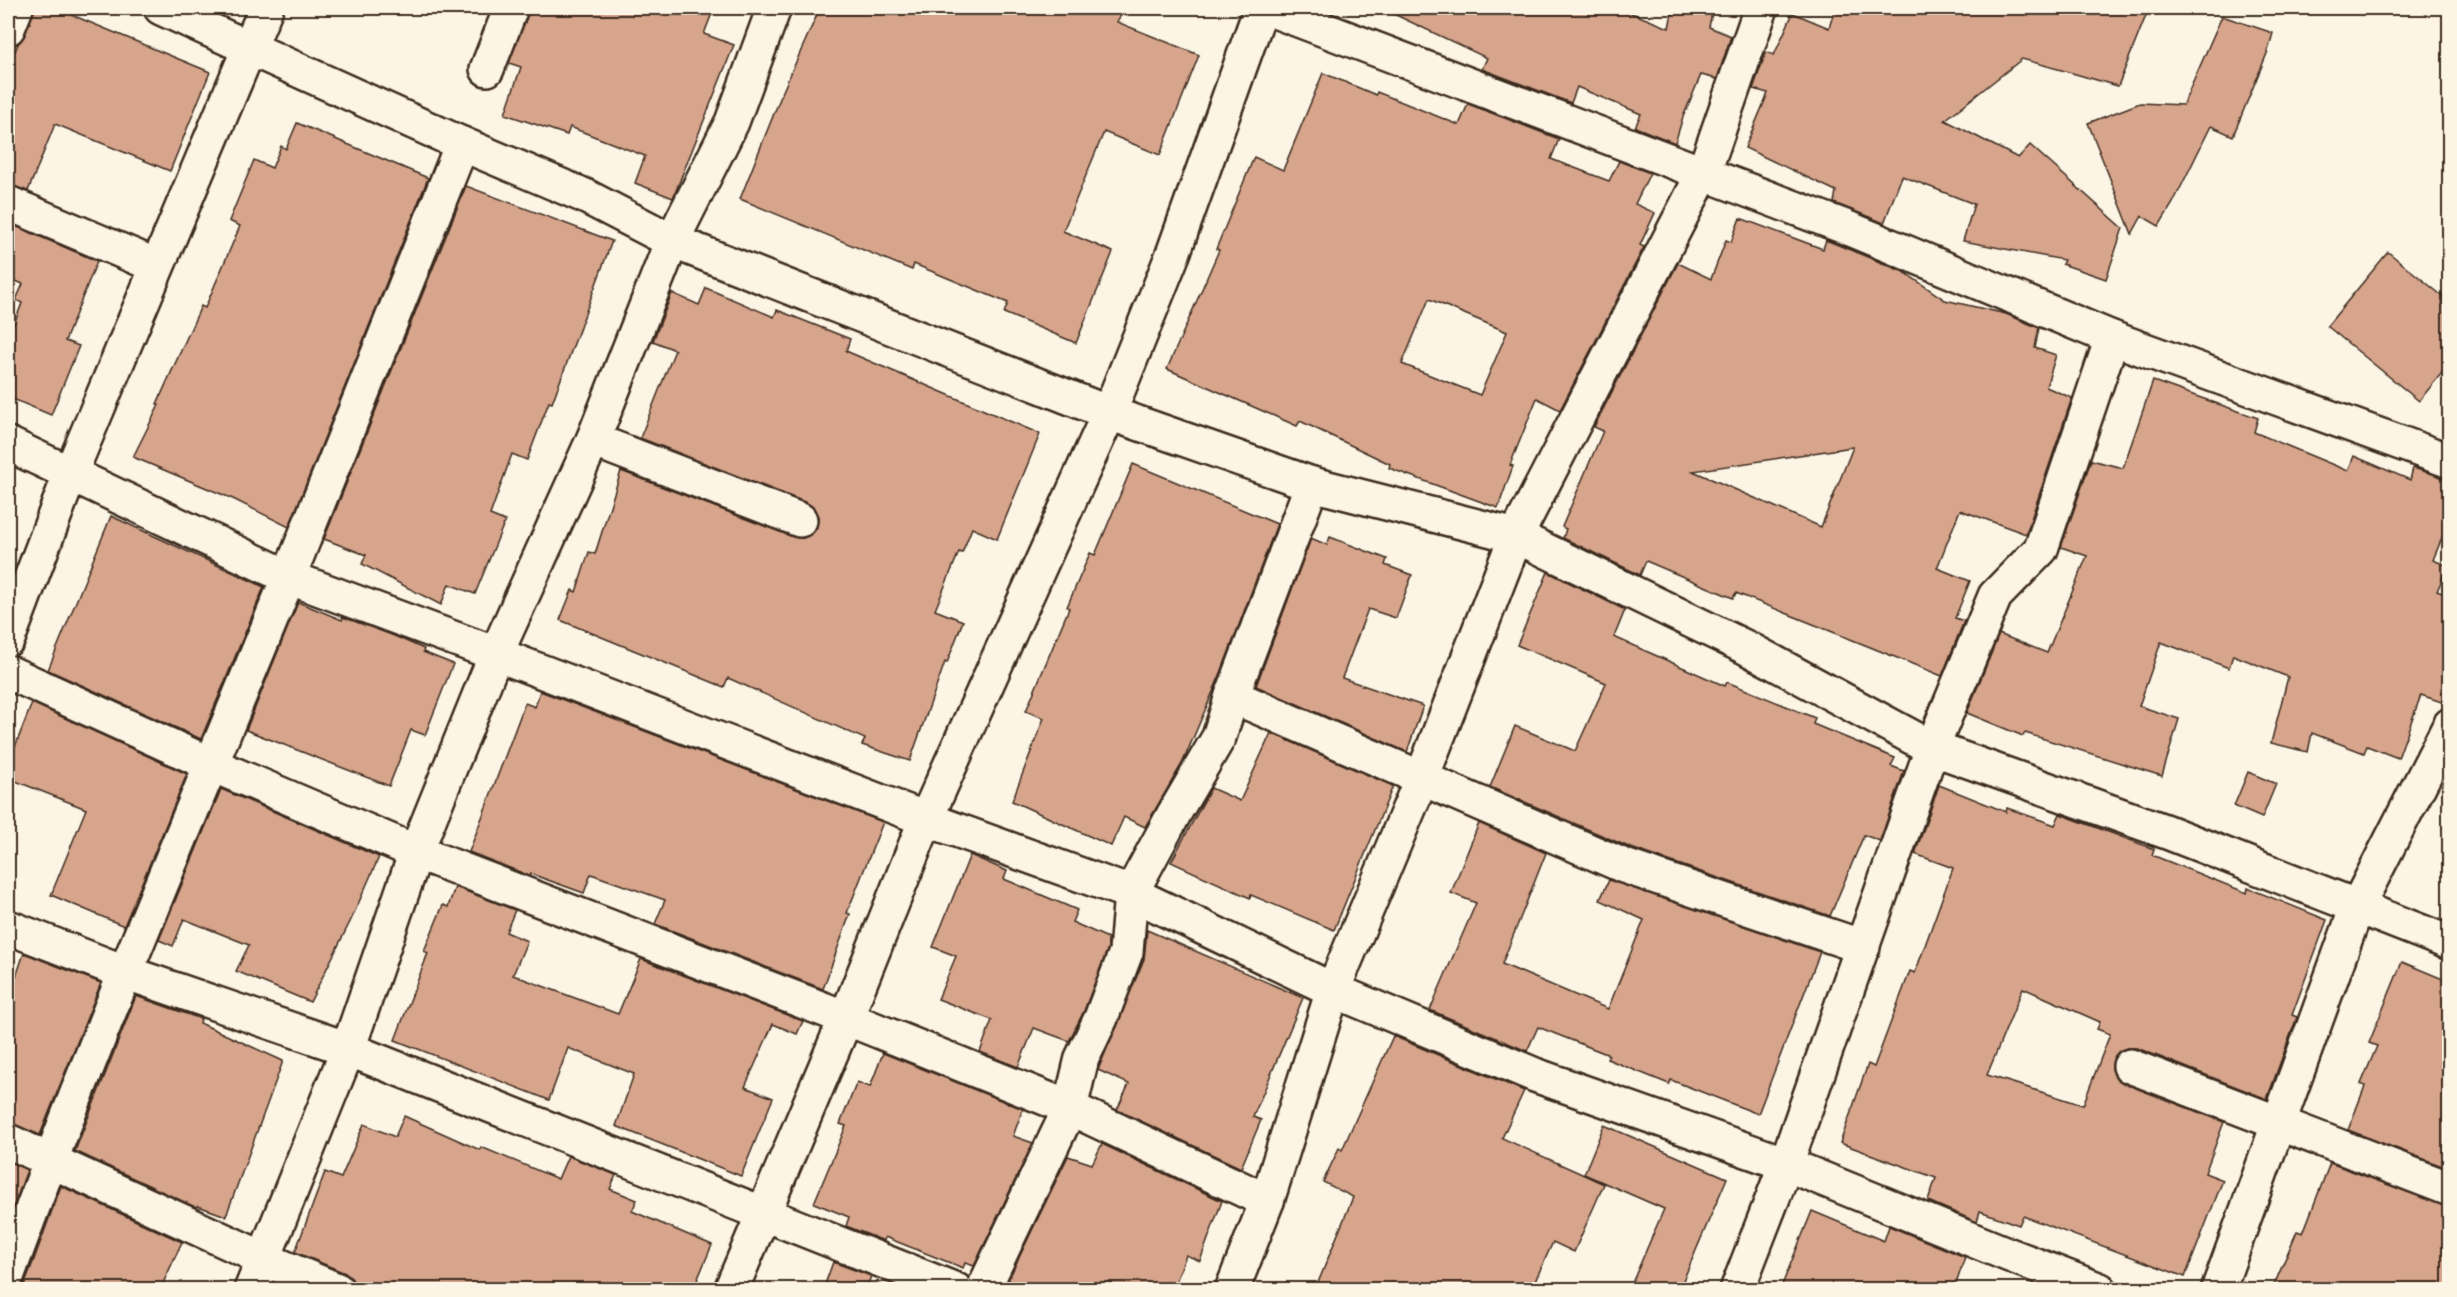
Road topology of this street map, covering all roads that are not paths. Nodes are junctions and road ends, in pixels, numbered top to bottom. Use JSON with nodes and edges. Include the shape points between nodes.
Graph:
{"nodes":[{"id":1,"x":16,"y":8,"type":"edge"},
{"id":2,"x":161,"y":8,"type":"edge"},
{"id":3,"x":266,"y":8,"type":"edge"},
{"id":4,"x":512,"y":8,"type":"edge"},
{"id":5,"x":773,"y":8,"type":"edge"},
{"id":6,"x":1261,"y":8,"type":"edge"},
{"id":7,"x":1268,"y":8,"type":"edge"},
{"id":8,"x":1761,"y":8,"type":"edge"},
{"id":9,"x":8,"y":28,"type":"edge"},
{"id":10,"x":248,"y":45,"type":"junction"},
{"id":11,"x":487,"y":69,"type":"dead end"},
{"id":12,"x":462,"y":144,"type":"junction"},
{"id":13,"x":1704,"y":172,"type":"junction"},
{"id":14,"x":8,"y":203,"type":"edge"},
{"id":15,"x":672,"y":241,"type":"junction"},
{"id":16,"x":157,"y":266,"type":"junction"},
{"id":17,"x":2112,"y":338,"type":"junction"},
{"id":18,"x":1109,"y":413,"type":"junction"},
{"id":19,"x":592,"y":440,"type":"junction"},
{"id":20,"x":8,"y":444,"type":"edge"},
{"id":21,"x":2450,"y":461,"type":"edge"},
{"id":22,"x":71,"y":472,"type":"junction"},
{"id":23,"x":1312,"y":484,"type":"junction"},
{"id":24,"x":800,"y":520,"type":"dead end"},
{"id":25,"x":1516,"y":536,"type":"junction"},
{"id":26,"x":288,"y":577,"type":"junction"},
{"id":27,"x":8,"y":639,"type":"edge"},
{"id":28,"x":496,"y":654,"type":"junction"},
{"id":29,"x":8,"y":672,"type":"edge"},
{"id":30,"x":1232,"y":696,"type":"junction"},
{"id":31,"x":2450,"y":725,"type":"edge"},
{"id":32,"x":1932,"y":748,"type":"junction"},
{"id":33,"x":210,"y":765,"type":"junction"},
{"id":34,"x":1421,"y":780,"type":"junction"},
{"id":35,"x":926,"y":819,"type":"junction"},
{"id":36,"x":416,"y":852,"type":"junction"},
{"id":37,"x":1131,"y":893,"type":"junction"},
{"id":38,"x":2356,"y":907,"type":"junction"},
{"id":39,"x":8,"y":927,"type":"edge"},
{"id":40,"x":2450,"y":943,"type":"edge"},
{"id":41,"x":1863,"y":947,"type":"junction"},
{"id":42,"x":124,"y":972,"type":"junction"},
{"id":43,"x":1333,"y":990,"type":"junction"},
{"id":44,"x":846,"y":1018,"type":"junction"},
{"id":45,"x":348,"y":1048,"type":"junction"},
{"id":46,"x":2130,"y":1066,"type":"dead end"},
{"id":47,"x":1070,"y":1108,"type":"junction"},
{"id":48,"x":2278,"y":1125,"type":"junction"},
{"id":49,"x":8,"y":1141,"type":"edge"},
{"id":50,"x":50,"y":1160,"type":"junction"},
{"id":51,"x":1786,"y":1164,"type":"junction"},
{"id":52,"x":2450,"y":1189,"type":"edge"},
{"id":53,"x":1267,"y":1201,"type":"junction"},
{"id":54,"x":763,"y":1214,"type":"junction"},
{"id":55,"x":262,"y":1258,"type":"junction"},
{"id":56,"x":8,"y":1274,"type":"edge"},
{"id":57,"x":251,"y":1290,"type":"edge"},
{"id":58,"x":337,"y":1290,"type":"edge"},
{"id":59,"x":731,"y":1290,"type":"edge"},
{"id":60,"x":956,"y":1290,"type":"edge"},
{"id":61,"x":983,"y":1290,"type":"edge"},
{"id":62,"x":1232,"y":1290,"type":"edge"},
{"id":63,"x":1737,"y":1290,"type":"edge"},
{"id":64,"x":2100,"y":1290,"type":"edge"},
{"id":65,"x":2217,"y":1290,"type":"edge"}],
"edges":[{"from":1,"to":9,"type":"street"},
{"from":2,"to":10,"type":"street"},
{"from":3,"to":10,"type":"street"},
{"from":4,"to":11,"type":"street"},
{"from":5,"to":15,"type":"street","via":[[732,122]]},
{"from":6,"to":18,"type":"street","via":[[1173,254]]},
{"from":7,"to":13,"type":"street"},
{"from":8,"to":13,"type":"street"},
{"from":10,"to":12,"type":"street"},
{"from":10,"to":16,"type":"street"},
{"from":12,"to":15,"type":"street","via":[[585,196]]},
{"from":12,"to":26,"type":"street"},
{"from":13,"to":17,"type":"street"},
{"from":13,"to":25,"type":"street"},
{"from":14,"to":16,"type":"street"},
{"from":15,"to":18,"type":"street"},
{"from":15,"to":19,"type":"street"},
{"from":16,"to":22,"type":"street"},
{"from":17,"to":21,"type":"street"},
{"from":17,"to":32,"type":"street","via":[[2042,549],[1995,596]]},
{"from":18,"to":23,"type":"street"},
{"from":18,"to":35,"type":"street"},
{"from":19,"to":24,"type":"street"},
{"from":19,"to":28,"type":"street"},
{"from":20,"to":22,"type":"street"},
{"from":22,"to":26,"type":"street"},
{"from":22,"to":27,"type":"street"},
{"from":23,"to":25,"type":"street"},
{"from":23,"to":30,"type":"street"},
{"from":25,"to":32,"type":"street","via":[[1747,648]]},
{"from":25,"to":34,"type":"street"},
{"from":26,"to":28,"type":"street"},
{"from":26,"to":33,"type":"street"},
{"from":28,"to":35,"type":"street"},
{"from":28,"to":36,"type":"street"},
{"from":29,"to":33,"type":"street"},
{"from":30,"to":34,"type":"street"},
{"from":30,"to":37,"type":"street","via":[[1219,737]]},
{"from":31,"to":38,"type":"street"},
{"from":32,"to":38,"type":"street","via":[[2167,832]]},
{"from":32,"to":41,"type":"street"},
{"from":33,"to":36,"type":"street"},
{"from":33,"to":42,"type":"street"},
{"from":34,"to":41,"type":"street","via":[[1624,866]]},
{"from":34,"to":43,"type":"street"},
{"from":35,"to":37,"type":"street"},
{"from":35,"to":44,"type":"street"},
{"from":36,"to":44,"type":"street"},
{"from":36,"to":45,"type":"street"},
{"from":37,"to":43,"type":"street"},
{"from":37,"to":47,"type":"street","via":[[1126,952],[1082,1058]]},
{"from":38,"to":40,"type":"street"},
{"from":38,"to":48,"type":"street"},
{"from":39,"to":42,"type":"street"},
{"from":41,"to":51,"type":"street"},
{"from":42,"to":45,"type":"street"},
{"from":42,"to":50,"type":"street"},
{"from":43,"to":51,"type":"street","via":[[1535,1075]]},
{"from":43,"to":53,"type":"street"},
{"from":44,"to":47,"type":"street"},
{"from":44,"to":54,"type":"street"},
{"from":45,"to":54,"type":"street"},
{"from":45,"to":55,"type":"street"},
{"from":46,"to":48,"type":"street"},
{"from":47,"to":53,"type":"street"},
{"from":47,"to":61,"type":"street"},
{"from":48,"to":52,"type":"street"},
{"from":48,"to":65,"type":"street"},
{"from":49,"to":50,"type":"street"},
{"from":50,"to":55,"type":"street"},
{"from":50,"to":56,"type":"street"},
{"from":51,"to":63,"type":"street"},
{"from":51,"to":64,"type":"street"},
{"from":53,"to":62,"type":"street"},
{"from":54,"to":59,"type":"street"},
{"from":54,"to":60,"type":"street"},
{"from":55,"to":57,"type":"street"},
{"from":55,"to":58,"type":"street"}]}
